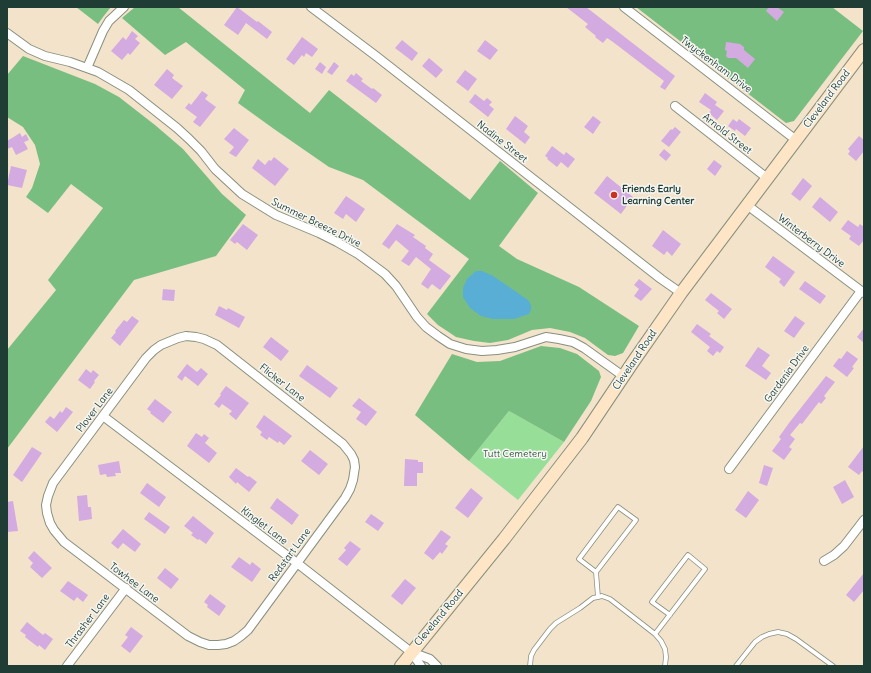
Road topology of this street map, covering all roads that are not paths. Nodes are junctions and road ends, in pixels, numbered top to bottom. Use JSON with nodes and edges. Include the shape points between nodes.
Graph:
{"nodes":[{"id":1,"x":124,"y":7,"type":"edge"},
{"id":2,"x":311,"y":7,"type":"edge"},
{"id":3,"x":624,"y":7,"type":"edge"},
{"id":4,"x":7,"y":33,"type":"edge"},
{"id":5,"x":864,"y":50,"type":"edge"},
{"id":6,"x":87,"y":68,"type":"junction"},
{"id":7,"x":675,"y":106,"type":"dead end"},
{"id":8,"x":796,"y":140,"type":"junction"},
{"id":9,"x":767,"y":178,"type":"junction"},
{"id":10,"x":747,"y":206,"type":"junction"},
{"id":11,"x":862,"y":292,"type":"edge"},
{"id":12,"x":681,"y":293,"type":"junction"},
{"id":13,"x":182,"y":337,"type":"joint"},
{"id":14,"x":623,"y":376,"type":"junction"},
{"id":15,"x":103,"y":416,"type":"junction"},
{"id":16,"x":355,"y":467,"type":"joint"},
{"id":17,"x":729,"y":469,"type":"dead end"},
{"id":18,"x":47,"y":513,"type":"joint"},
{"id":19,"x":864,"y":520,"type":"edge"},
{"id":20,"x":824,"y":561,"type":"dead end"},
{"id":21,"x":297,"y":563,"type":"junction"},
{"id":22,"x":596,"y":572,"type":"junction"},
{"id":23,"x":126,"y":588,"type":"junction"},
{"id":24,"x":598,"y":597,"type":"junction"},
{"id":25,"x":670,"y":615,"type":"junction"},
{"id":26,"x":656,"y":634,"type":"junction"},
{"id":27,"x":226,"y":644,"type":"joint"},
{"id":28,"x":411,"y":652,"type":"junction"},
{"id":29,"x":67,"y":666,"type":"edge"},
{"id":30,"x":401,"y":666,"type":"edge"},
{"id":31,"x":421,"y":666,"type":"edge"},
{"id":32,"x":437,"y":666,"type":"edge"},
{"id":33,"x":530,"y":666,"type":"edge"},
{"id":34,"x":665,"y":666,"type":"edge"},
{"id":35,"x":736,"y":666,"type":"edge"},
{"id":36,"x":833,"y":666,"type":"edge"}],
"edges":[{"from":1,"to":6,"type":"street","via":[[109,21]]},
{"from":2,"to":12,"type":"street","name":"Nadine Street"},
{"from":3,"to":8,"type":"street","name":"Twyckenham Drive"},
{"from":4,"to":6,"type":"street","name":"Summer Breeze Drive","via":[[29,49],[45,56]]},
{"from":5,"to":8,"type":"main road","name":"Cleveland Road"},
{"from":6,"to":14,"type":"street","name":"Summer Breeze Drive","via":[[129,90],[177,128],[242,194],[276,215],[337,242],[385,274],[426,327],[450,344],[482,351],[515,347],[546,337],[560,339],[584,348]]},
{"from":7,"to":9,"type":"street","name":"Arnold Street"},
{"from":8,"to":9,"type":"main road","name":"Cleveland Road"},
{"from":9,"to":10,"type":"main road","name":"Cleveland Road"},
{"from":10,"to":11,"type":"street","name":"Winterberry Drive"},
{"from":10,"to":12,"type":"main road","name":"Cleveland Road"},
{"from":11,"to":17,"type":"street","name":"Gardenia Drive"},
{"from":12,"to":14,"type":"main road","name":"Cleveland Road"},
{"from":13,"to":15,"type":"street","name":"Plover Lane","via":[[161,345],[146,358]]},
{"from":13,"to":16,"type":"street","name":"Flicker Lane","via":[[196,337],[217,345],[343,444],[351,454]]},
{"from":14,"to":28,"type":"main road","name":"Cleveland Road","via":[[582,438],[468,584]]},
{"from":15,"to":18,"type":"street","name":"Plover Lane","via":[[51,487],[46,505]]},
{"from":15,"to":21,"type":"street","name":"Kinglet Lane"},
{"from":16,"to":21,"type":"street","name":"Redstart Lane","via":[[354,480],[345,498]]},
{"from":18,"to":23,"type":"street","name":"Towhee Lane","via":[[59,537]]},
{"from":19,"to":20,"type":"street","via":[[844,546]]},
{"from":21,"to":27,"type":"street","name":"Redstart Lane","via":[[248,630]]},
{"from":21,"to":28,"type":"street","name":"Kinglet Lane"},
{"from":22,"to":22,"type":"lane","via":[[579,559],[618,507],[636,520]]},
{"from":22,"to":24,"type":"lane"},
{"from":23,"to":27,"type":"street","name":"Towhee Lane","via":[[194,640],[209,644]]},
{"from":23,"to":29,"type":"street","name":"Thrasher Lane"},
{"from":24,"to":26,"type":"lane","via":[[610,599]]},
{"from":24,"to":33,"type":"lane","via":[[559,620],[550,629],[534,650]]},
{"from":25,"to":25,"type":"lane","via":[[652,602],[688,555],[705,569]]},
{"from":25,"to":26,"type":"lane"},
{"from":26,"to":34,"type":"lane","via":[[665,649]]},
{"from":28,"to":30,"type":"main road","name":"Cleveland Road"},
{"from":28,"to":31,"type":"street"},
{"from":28,"to":32,"type":"street","via":[[430,659]]},
{"from":35,"to":36,"type":"lane","via":[[755,642],[778,632],[796,639]]}]}
